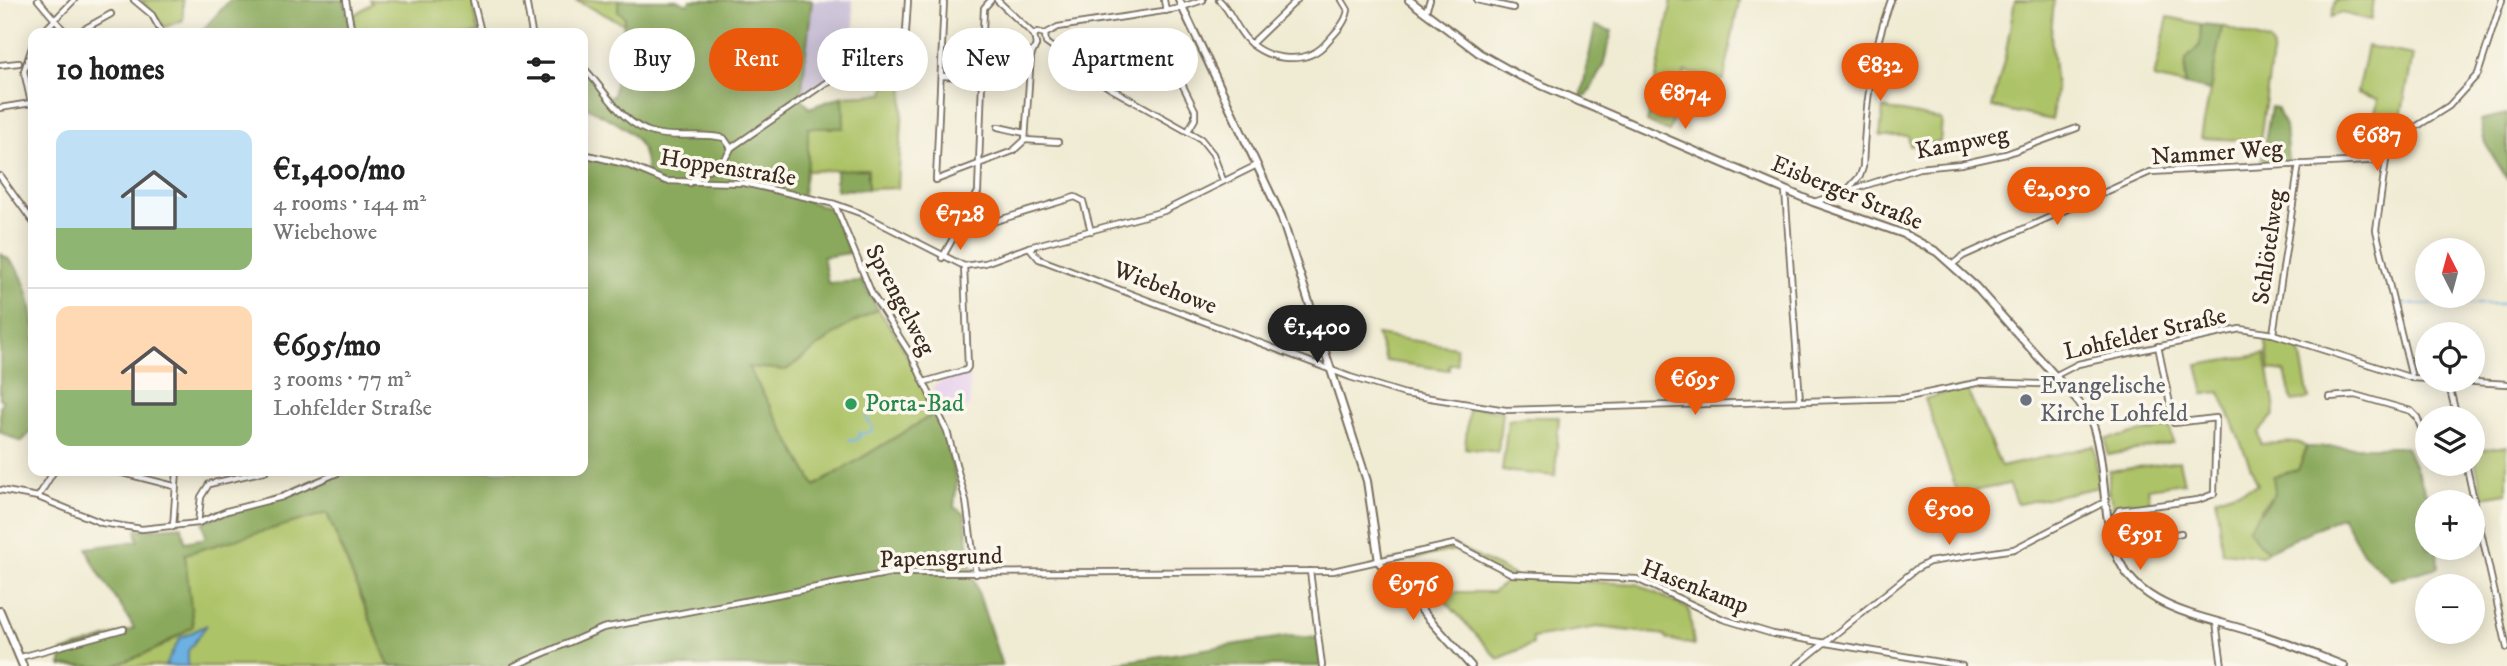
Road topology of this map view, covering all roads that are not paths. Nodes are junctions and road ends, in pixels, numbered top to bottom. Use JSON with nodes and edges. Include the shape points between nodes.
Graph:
{"nodes":[{"id":1,"x":38,"y":0,"type":"edge"},
{"id":2,"x":74,"y":0,"type":"edge"},
{"id":3,"x":134,"y":0,"type":"edge"},
{"id":4,"x":346,"y":0,"type":"edge"},
{"id":5,"x":473,"y":0,"type":"edge"},
{"id":6,"x":526,"y":0,"type":"edge"},
{"id":7,"x":908,"y":0,"type":"edge"},
{"id":8,"x":944,"y":0,"type":"edge"},
{"id":9,"x":991,"y":0,"type":"edge"},
{"id":10,"x":997,"y":0,"type":"edge"},
{"id":11,"x":1164,"y":0,"type":"edge"},
{"id":12,"x":1179,"y":0,"type":"edge"},
{"id":13,"x":1203,"y":0,"type":"edge"},
{"id":14,"x":1219,"y":0,"type":"edge"},
{"id":15,"x":1297,"y":0,"type":"edge"},
{"id":16,"x":1342,"y":0,"type":"edge"},
{"id":17,"x":1409,"y":0,"type":"edge"},
{"id":18,"x":1430,"y":0,"type":"edge"},
{"id":19,"x":1477,"y":0,"type":"edge"},
{"id":20,"x":1891,"y":0,"type":"edge"},
{"id":21,"x":2499,"y":1,"type":"edge"},
{"id":22,"x":1183,"y":8,"type":"junction"},
{"id":23,"x":1513,"y":8,"type":"dead end"},
{"id":24,"x":1166,"y":11,"type":"junction"},
{"id":25,"x":1426,"y":13,"type":"junction"},
{"id":26,"x":111,"y":15,"type":"dead end"},
{"id":27,"x":56,"y":18,"type":"junction"},
{"id":28,"x":47,"y":28,"type":"edge"},
{"id":29,"x":63,"y":28,"type":"edge"},
{"id":30,"x":86,"y":28,"type":"edge"},
{"id":31,"x":159,"y":28,"type":"edge"},
{"id":32,"x":351,"y":28,"type":"edge"},
{"id":33,"x":480,"y":28,"type":"dead end"},
{"id":34,"x":531,"y":28,"type":"edge"},
{"id":35,"x":944,"y":28,"type":"edge"},
{"id":36,"x":983,"y":28,"type":"edge"},
{"id":37,"x":1027,"y":28,"type":"edge"},
{"id":38,"x":1045,"y":34,"type":"junction"},
{"id":39,"x":1034,"y":35,"type":"joint"},
{"id":40,"x":1046,"y":43,"type":"joint"},
{"id":41,"x":1251,"y":44,"type":"junction"},
{"id":42,"x":1036,"y":45,"type":"junction"},
{"id":43,"x":1034,"y":48,"type":"edge"},
{"id":44,"x":28,"y":53,"type":"edge"},
{"id":45,"x":22,"y":63,"type":"junction"},
{"id":46,"x":0,"y":65,"type":"edge"},
{"id":47,"x":588,"y":73,"type":"edge"},
{"id":48,"x":942,"y":86,"type":"edge"},
{"id":49,"x":28,"y":90,"type":"edge"},
{"id":50,"x":981,"y":91,"type":"edge"},
{"id":51,"x":1029,"y":91,"type":"edge"},
{"id":52,"x":1117,"y":91,"type":"edge"},
{"id":53,"x":1186,"y":91,"type":"edge"},
{"id":54,"x":28,"y":103,"type":"edge"},
{"id":55,"x":0,"y":108,"type":"edge"},
{"id":56,"x":998,"y":127,"type":"dead end"},
{"id":57,"x":2077,"y":128,"type":"dead end"},
{"id":58,"x":1188,"y":132,"type":"junction"},
{"id":59,"x":1025,"y":133,"type":"junction"},
{"id":60,"x":1025,"y":140,"type":"junction"},
{"id":61,"x":1058,"y":142,"type":"dead end"},
{"id":62,"x":731,"y":148,"type":"junction"},
{"id":63,"x":588,"y":155,"type":"edge"},
{"id":64,"x":2386,"y":160,"type":"junction"},
{"id":65,"x":1257,"y":164,"type":"junction"},
{"id":66,"x":2299,"y":164,"type":"junction"},
{"id":67,"x":979,"y":166,"type":"junction"},
{"id":68,"x":0,"y":176,"type":"edge"},
{"id":69,"x":1223,"y":180,"type":"junction"},
{"id":70,"x":690,"y":183,"type":"junction"},
{"id":71,"x":1848,"y":188,"type":"junction"},
{"id":72,"x":1785,"y":190,"type":"junction"},
{"id":73,"x":1813,"y":202,"type":"junction"},
{"id":74,"x":835,"y":204,"type":"junction"},
{"id":75,"x":28,"y":215,"type":"edge"},
{"id":76,"x":1091,"y":231,"type":"junction"},
{"id":77,"x":956,"y":233,"type":"junction"},
{"id":78,"x":1029,"y":247,"type":"junction"},
{"id":79,"x":942,"y":258,"type":"junction"},
{"id":80,"x":1953,"y":264,"type":"junction"},
{"id":81,"x":964,"y":266,"type":"junction"},
{"id":82,"x":2273,"y":334,"type":"junction"},
{"id":83,"x":2158,"y":346,"type":"junction"},
{"id":84,"x":1332,"y":369,"type":"junction"},
{"id":85,"x":2056,"y":374,"type":"junction"},
{"id":86,"x":2412,"y":379,"type":"junction"},
{"id":87,"x":2415,"y":379,"type":"edge"},
{"id":88,"x":924,"y":382,"type":"junction"},
{"id":89,"x":2485,"y":383,"type":"edge"},
{"id":90,"x":2507,"y":384,"type":"edge"},
{"id":91,"x":2329,"y":397,"type":"dead end"},
{"id":92,"x":1800,"y":401,"type":"junction"},
{"id":93,"x":2415,"y":415,"type":"edge"},
{"id":94,"x":51,"y":476,"type":"edge"},
{"id":95,"x":136,"y":476,"type":"edge"},
{"id":96,"x":176,"y":476,"type":"edge"},
{"id":97,"x":243,"y":476,"type":"edge"},
{"id":98,"x":330,"y":476,"type":"edge"},
{"id":99,"x":2469,"y":476,"type":"edge"},
{"id":100,"x":174,"y":485,"type":"junction"},
{"id":101,"x":0,"y":490,"type":"edge"},
{"id":102,"x":38,"y":497,"type":"junction"},
{"id":103,"x":2105,"y":502,"type":"junction"},
{"id":104,"x":198,"y":523,"type":"junction"},
{"id":105,"x":173,"y":527,"type":"junction"},
{"id":106,"x":2181,"y":533,"type":"dead end"},
{"id":107,"x":2117,"y":546,"type":"junction"},
{"id":108,"x":1380,"y":562,"type":"junction"},
{"id":109,"x":1310,"y":571,"type":"junction"},
{"id":110,"x":976,"y":574,"type":"junction"},
{"id":111,"x":0,"y":611,"type":"edge"},
{"id":112,"x":2216,"y":621,"type":"junction"},
{"id":113,"x":124,"y":629,"type":"dead end"},
{"id":114,"x":1822,"y":645,"type":"junction"},
{"id":115,"x":2507,"y":648,"type":"edge"},
{"id":116,"x":21,"y":657,"type":"junction"},
{"id":117,"x":23,"y":666,"type":"edge"},
{"id":118,"x":514,"y":666,"type":"edge"},
{"id":119,"x":1322,"y":666,"type":"edge"},
{"id":120,"x":1471,"y":666,"type":"edge"},
{"id":121,"x":1796,"y":666,"type":"edge"},
{"id":122,"x":1962,"y":666,"type":"edge"},
{"id":123,"x":2222,"y":666,"type":"edge"},
{"id":124,"x":2344,"y":666,"type":"edge"}],
"edges":[{"from":1,"to":27,"type":"street"},
{"from":2,"to":27,"type":"street"},
{"from":3,"to":31,"type":"street"},
{"from":4,"to":32,"type":"street"},
{"from":5,"to":33,"type":"street"},
{"from":6,"to":34,"type":"street"},
{"from":7,"to":62,"type":"street","via":[[904,63],[899,68],[827,82]]},
{"from":8,"to":35,"type":"street"},
{"from":9,"to":36,"type":"street","via":[[984,8]]},
{"from":10,"to":37,"type":"street"},
{"from":11,"to":24,"type":"street"},
{"from":12,"to":22,"type":"main road"},
{"from":13,"to":22,"type":"street"},
{"from":14,"to":41,"type":"street"},
{"from":15,"to":41,"type":"street"},
{"from":16,"to":41,"type":"street","via":[[1348,10],[1345,20],[1315,53],[1284,57]]},
{"from":17,"to":25,"type":"main road","name":"Eisberger Straße"},
{"from":18,"to":25,"type":"street"},
{"from":19,"to":23,"type":"street"},
{"from":20,"to":71,"type":"street","via":[[1868,97],[1863,167]]},
{"from":21,"to":64,"type":"street","via":[[2478,74],[2449,106],[2403,135]]},
{"from":22,"to":24,"type":"street"},
{"from":22,"to":65,"type":"main road"},
{"from":24,"to":38,"type":"street","via":[[1058,27]]},
{"from":25,"to":72,"type":"main road","name":"Eisberger Straße","via":[[1479,53],[1520,76]]},
{"from":26,"to":30,"type":"street"},
{"from":27,"to":28,"type":"street"},
{"from":27,"to":29,"type":"street"},
{"from":38,"to":39,"type":"street"},
{"from":38,"to":40,"type":"street"},
{"from":39,"to":42,"type":"street"},
{"from":40,"to":42,"type":"street"},
{"from":42,"to":43,"type":"street"},
{"from":44,"to":45,"type":"street"},
{"from":45,"to":46,"type":"street"},
{"from":45,"to":49,"type":"street"},
{"from":47,"to":62,"type":"street","via":[[615,107],[644,129],[711,135],[724,138]]},
{"from":48,"to":67,"type":"street","via":[[936,180]]},
{"from":50,"to":67,"type":"street"},
{"from":51,"to":59,"type":"street"},
{"from":52,"to":58,"type":"street"},
{"from":53,"to":58,"type":"street","via":[[1195,110]]},
{"from":54,"to":55,"type":"street"},
{"from":56,"to":59,"type":"street"},
{"from":57,"to":71,"type":"street","name":"Kampweg","via":[[2006,154],[1919,168]]},
{"from":58,"to":69,"type":"street","via":[[1208,145]]},
{"from":59,"to":60,"type":"street"},
{"from":60,"to":61,"type":"street"},
{"from":60,"to":67,"type":"street","via":[[1013,151]]},
{"from":62,"to":70,"type":"street","via":[[721,163],[700,172]]},
{"from":63,"to":70,"type":"street","name":"Hoppenstraße","via":[[666,181]]},
{"from":64,"to":66,"type":"street","name":"Nammer Weg"},
{"from":64,"to":86,"type":"street","via":[[2376,230]]},
{"from":65,"to":69,"type":"street"},
{"from":65,"to":84,"type":"main road","via":[[1281,216]]},
{"from":66,"to":80,"type":"street","name":"Nammer Weg","via":[[2150,172]]},
{"from":66,"to":82,"type":"street","name":"Schlötelweg"},
{"from":67,"to":77,"type":"street","via":[[978,192]]},
{"from":68,"to":75,"type":"street"},
{"from":69,"to":76,"type":"street","via":[[1164,211]]},
{"from":70,"to":74,"type":"street","name":"Hoppenstraße","via":[[744,183]]},
{"from":71,"to":73,"type":"street","name":"Kampweg"},
{"from":72,"to":73,"type":"main road","name":"Eisberger Straße"},
{"from":72,"to":92,"type":"street"},
{"from":73,"to":80,"type":"main road","name":"Eisberger Straße","via":[[1904,234]]},
{"from":74,"to":79,"type":"street","name":"Hoppenstraße"},
{"from":74,"to":88,"type":"street","name":"Sprengelweg","via":[[872,294]]},
{"from":76,"to":77,"type":"street","via":[[1083,201],[1075,197]]},
{"from":76,"to":78,"type":"street"},
{"from":77,"to":79,"type":"street"},
{"from":78,"to":81,"type":"street"},
{"from":78,"to":84,"type":"street","name":"Wiebehowe","via":[[1039,259]]},
{"from":79,"to":81,"type":"street","name":"Hoppenstraße"},
{"from":80,"to":85,"type":"main road","name":"Eisberger Straße"},
{"from":81,"to":88,"type":"street","via":[[967,370]]},
{"from":82,"to":83,"type":"street","name":"Lohfelder Straße","via":[[2240,329]]},
{"from":82,"to":86,"type":"street","name":"Lohfelder Straße"},
{"from":83,"to":85,"type":"street","name":"Lohfelder Straße","via":[[2078,363]]},
{"from":83,"to":107,"type":"street","via":[[2174,423],[2216,418],[2214,494],[2119,510],[2115,516]]},
{"from":84,"to":92,"type":"street","name":"Lohfelder Straße","via":[[1405,394],[1506,410]]},
{"from":84,"to":108,"type":"main road","via":[[1367,481]]},
{"from":85,"to":92,"type":"street","name":"Lohfelder Straße","via":[[2039,384],[1981,382],[1903,398]]},
{"from":85,"to":103,"type":"main road","name":"Eisberger Straße","via":[[2089,414],[2096,431]]},
{"from":86,"to":87,"type":"street","name":"Lohfelder Straße"},
{"from":88,"to":110,"type":"street","name":"Sprengelweg","via":[[953,449]]},
{"from":89,"to":90,"type":"street","name":"Lohfelder Straße"},
{"from":91,"to":93,"type":"street","via":[[2355,395]]},
{"from":94,"to":102,"type":"street"},
{"from":95,"to":100,"type":"street"},
{"from":96,"to":100,"type":"street"},
{"from":97,"to":104,"type":"street","via":[[209,484],[201,497]]},
{"from":98,"to":104,"type":"street","via":[[282,497]]},
{"from":99,"to":115,"type":"street"},
{"from":100,"to":105,"type":"street"},
{"from":101,"to":102,"type":"street"},
{"from":102,"to":105,"type":"street","via":[[116,526]]},
{"from":103,"to":107,"type":"main road","name":"Eisberger Straße"},
{"from":103,"to":114,"type":"street","via":[[2014,549],[1929,562]]},
{"from":104,"to":105,"type":"street"},
{"from":106,"to":107,"type":"street"},
{"from":107,"to":112,"type":"main road","name":"Eisberger Straße","via":[[2129,580],[2145,593],[2176,610]]},
{"from":108,"to":109,"type":"street","name":"Papensgrund"},
{"from":108,"to":114,"type":"street","name":"Hasenkamp","via":[[1454,544],[1513,573],[1637,579],[1734,623]]},
{"from":108,"to":120,"type":"main road"},
{"from":109,"to":110,"type":"street","name":"Papensgrund"},
{"from":109,"to":119,"type":"street"},
{"from":110,"to":118,"type":"street","name":"Papensgrund","via":[[891,573],[603,628]]},
{"from":111,"to":116,"type":"main road"},
{"from":112,"to":123,"type":"street"},
{"from":112,"to":124,"type":"main road","name":"Eisberger Straße"},
{"from":113,"to":116,"type":"street"},
{"from":114,"to":121,"type":"street"},
{"from":114,"to":122,"type":"street","name":"Hasenkamp"},
{"from":116,"to":117,"type":"main road"}]}
